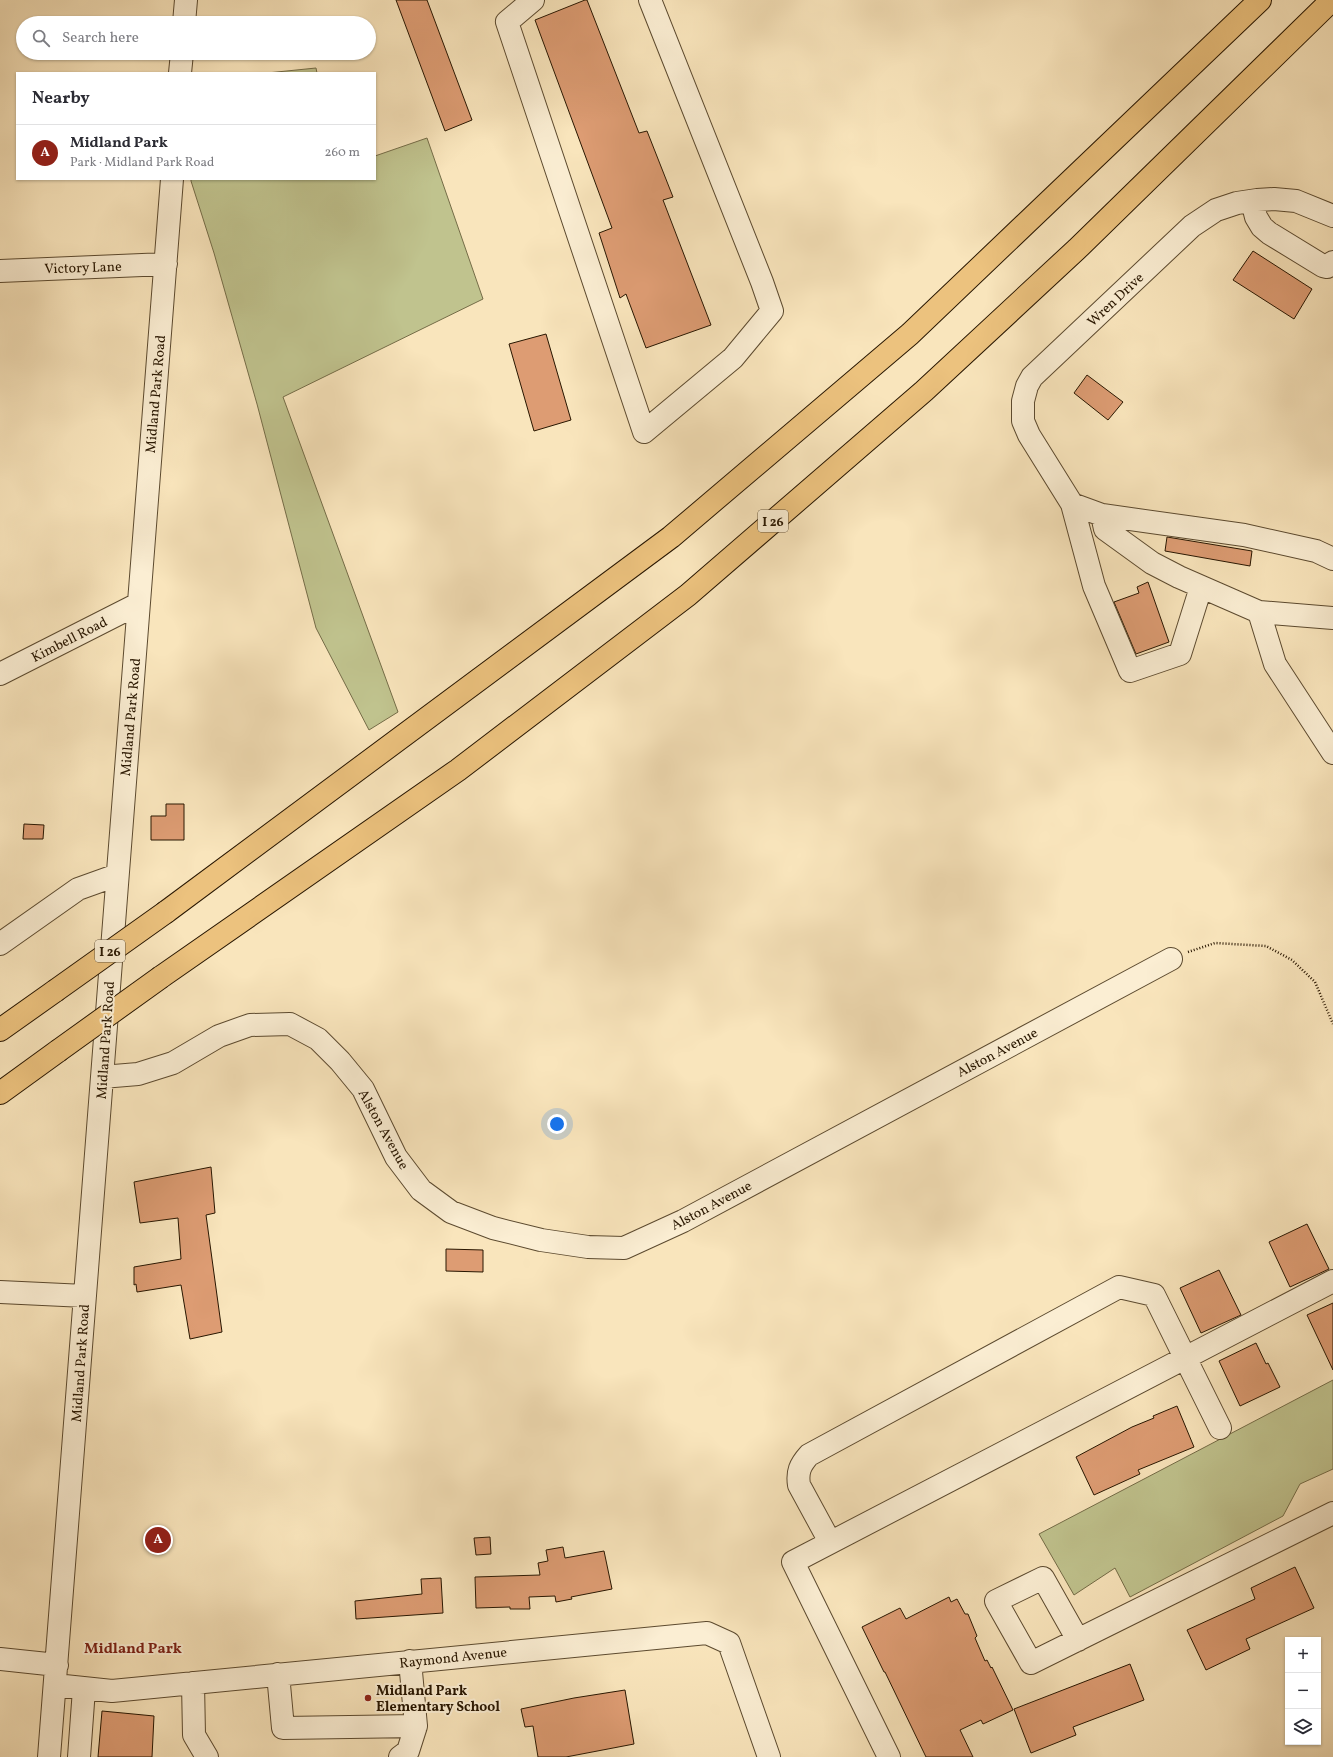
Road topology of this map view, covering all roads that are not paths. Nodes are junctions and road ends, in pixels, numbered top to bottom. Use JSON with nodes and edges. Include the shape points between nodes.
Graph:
{"nodes":[{"id":1,"x":186,"y":0,"type":"edge"},
{"id":2,"x":534,"y":0,"type":"edge"},
{"id":3,"x":650,"y":0,"type":"edge"},
{"id":4,"x":1260,"y":0,"type":"edge"},
{"id":5,"x":1332,"y":0,"type":"edge"},
{"id":6,"x":185,"y":16,"type":"edge"},
{"id":7,"x":181,"y":60,"type":"edge"},
{"id":8,"x":180,"y":72,"type":"edge"},
{"id":9,"x":172,"y":180,"type":"edge"},
{"id":10,"x":1252,"y":201,"type":"junction"},
{"id":11,"x":1333,"y":216,"type":"edge"},
{"id":12,"x":1333,"y":262,"type":"edge"},
{"id":13,"x":166,"y":264,"type":"junction"},
{"id":14,"x":0,"y":270,"type":"edge"},
{"id":15,"x":1072,"y":504,"type":"junction"},
{"id":16,"x":1102,"y":515,"type":"junction"},
{"id":17,"x":1333,"y":559,"type":"edge"},
{"id":18,"x":1201,"y":587,"type":"junction"},
{"id":19,"x":138,"y":604,"type":"junction"},
{"id":20,"x":1259,"y":612,"type":"junction"},
{"id":21,"x":1333,"y":618,"type":"edge"},
{"id":22,"x":0,"y":674,"type":"edge"},
{"id":23,"x":1333,"y":753,"type":"edge"},
{"id":24,"x":117,"y":875,"type":"junction"},
{"id":25,"x":0,"y":944,"type":"edge"},
{"id":26,"x":1171,"y":959,"type":"road end"},
{"id":27,"x":0,"y":1030,"type":"edge"},
{"id":28,"x":102,"y":1077,"type":"junction"},
{"id":29,"x":0,"y":1093,"type":"edge"},
{"id":30,"x":1333,"y":1281,"type":"edge"},
{"id":31,"x":0,"y":1292,"type":"edge"},
{"id":32,"x":85,"y":1296,"type":"junction"},
{"id":33,"x":1186,"y":1357,"type":"junction"},
{"id":34,"x":1220,"y":1428,"type":"dead end"},
{"id":35,"x":1333,"y":1513,"type":"edge"},
{"id":36,"x":830,"y":1542,"type":"junction"},
{"id":37,"x":1078,"y":1640,"type":"dead end"},
{"id":38,"x":0,"y":1659,"type":"edge"},
{"id":39,"x":410,"y":1662,"type":"junction"},
{"id":40,"x":278,"y":1674,"type":"junction"},
{"id":41,"x":56,"y":1675,"type":"junction"},
{"id":42,"x":193,"y":1683,"type":"junction"},
{"id":43,"x":84,"y":1689,"type":"junction"},
{"id":44,"x":416,"y":1726,"type":"junction"},
{"id":45,"x":49,"y":1757,"type":"edge"},
{"id":46,"x":79,"y":1757,"type":"edge"},
{"id":47,"x":207,"y":1757,"type":"edge"},
{"id":48,"x":400,"y":1757,"type":"edge"},
{"id":49,"x":769,"y":1757,"type":"edge"},
{"id":50,"x":889,"y":1757,"type":"edge"}],
"edges":[{"from":1,"to":6,"type":"street"},
{"from":2,"to":3,"type":"street","via":[[507,22],[644,432],[732,358],[772,311]]},
{"from":4,"to":27,"type":"highway","number":"I 26","bridge":true,"via":[[910,334],[672,537],[166,912]]},
{"from":5,"to":29,"type":"highway","number":"I 26","bridge":true,"via":[[1077,249],[924,391],[688,595],[458,770],[161,977]]},
{"from":7,"to":8,"type":"street"},
{"from":9,"to":13,"type":"street","name":"Midland Park Road"},
{"from":10,"to":11,"type":"street","name":"Wren Drive","via":[[1296,201]]},
{"from":10,"to":12,"type":"street","via":[[1256,217],[1269,233],[1322,266],[1328,267]]},
{"from":10,"to":15,"type":"street","name":"Wren Drive","via":[[1216,210],[1192,226],[1032,377],[1023,401],[1023,421]]},
{"from":13,"to":14,"type":"street","name":"Victory Lane"},
{"from":13,"to":19,"type":"street","name":"Midland Park Road"},
{"from":15,"to":16,"type":"street"},
{"from":15,"to":18,"type":"street","name":"Wren Drive","via":[[1094,586],[1130,671],[1180,654]]},
{"from":16,"to":17,"type":"street","via":[[1244,535],[1316,551]]},
{"from":16,"to":18,"type":"street","via":[[1105,529],[1152,563]]},
{"from":18,"to":20,"type":"street"},
{"from":19,"to":22,"type":"street","name":"Kimbell Road"},
{"from":19,"to":24,"type":"street","name":"Midland Park Road"},
{"from":20,"to":21,"type":"street"},
{"from":20,"to":23,"type":"street","via":[[1275,664]]},
{"from":24,"to":25,"type":"street","via":[[78,889]]},
{"from":24,"to":28,"type":"street","name":"Midland Park Road"},
{"from":26,"to":28,"type":"street","name":"Alston Avenue","via":[[684,1221],[624,1248],[588,1247],[541,1240],[493,1228],[451,1212],[421,1190],[396,1157],[363,1090],[340,1061],[318,1039],[290,1024],[250,1025],[219,1036],[173,1064],[138,1074]]},
{"from":28,"to":32,"type":"street","name":"Midland Park Road"},
{"from":30,"to":33,"type":"street"},
{"from":31,"to":32,"type":"street"},
{"from":32,"to":41,"type":"street","name":"Midland Park Road"},
{"from":33,"to":34,"type":"street"},
{"from":33,"to":36,"type":"street"},
{"from":33,"to":36,"type":"street","via":[[1154,1295],[1120,1287],[808,1455],[800,1465],[799,1485]]},
{"from":35,"to":37,"type":"street"},
{"from":36,"to":50,"type":"street","via":[[793,1562]]},
{"from":38,"to":41,"type":"street","name":"Raymond Avenue"},
{"from":39,"to":40,"type":"street","name":"Raymond Avenue"},
{"from":39,"to":44,"type":"street"},
{"from":39,"to":49,"type":"street","name":"Raymond Avenue","via":[[707,1633],[729,1643]]},
{"from":40,"to":42,"type":"street","name":"Raymond Avenue"},
{"from":40,"to":44,"type":"street","via":[[283,1728]]},
{"from":41,"to":43,"type":"street","name":"Raymond Avenue"},
{"from":41,"to":45,"type":"street","name":"Midland Park Road"},
{"from":42,"to":43,"type":"street","name":"Raymond Avenue","via":[[112,1691]]},
{"from":42,"to":47,"type":"street","via":[[194,1735]]},
{"from":43,"to":46,"type":"street"},
{"from":44,"to":48,"type":"street","via":[[408,1751]]}]}
